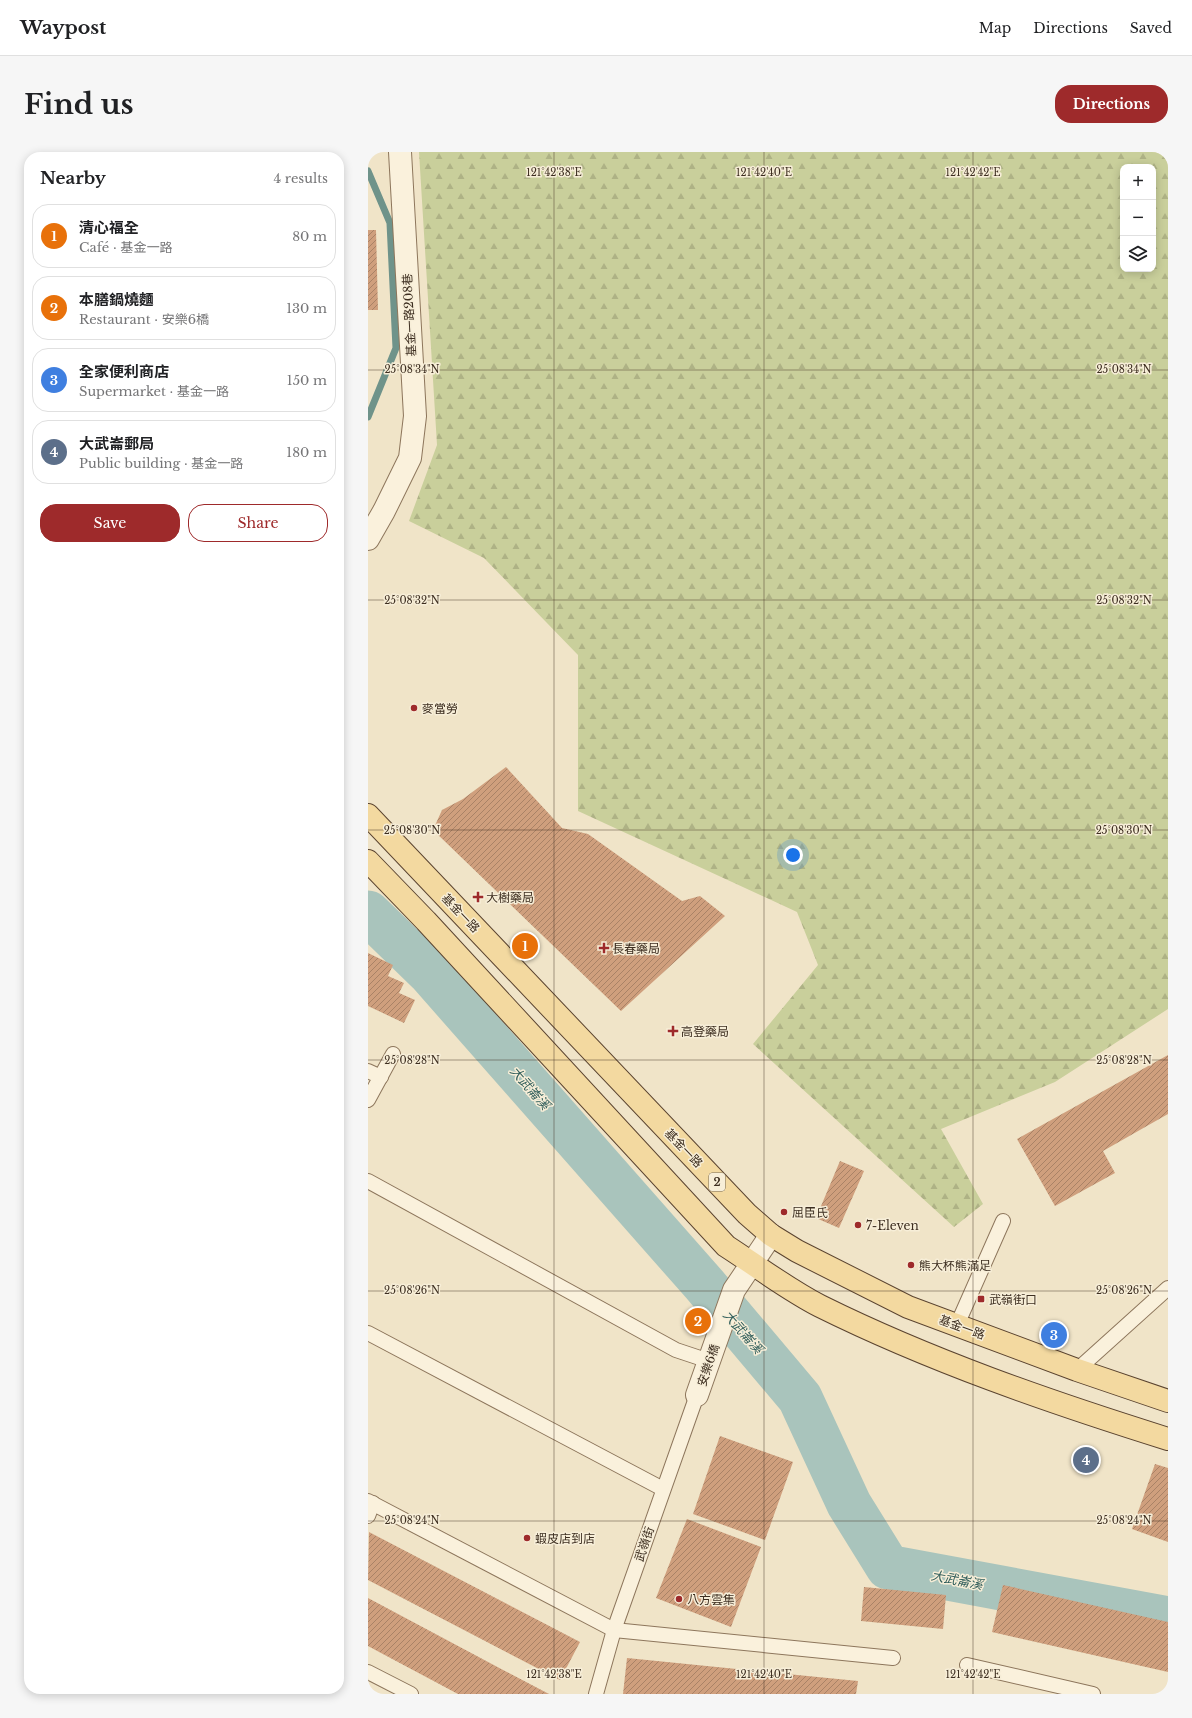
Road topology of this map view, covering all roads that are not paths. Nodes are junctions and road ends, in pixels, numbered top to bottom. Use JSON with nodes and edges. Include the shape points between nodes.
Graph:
{"nodes":[{"id":1,"x":400,"y":152,"type":"edge"},
{"id":2,"x":368,"y":539,"type":"edge"},
{"id":3,"x":368,"y":815,"type":"edge"},
{"id":4,"x":368,"y":861,"type":"edge"},
{"id":5,"x":393,"y":1054,"type":"dead end"},
{"id":6,"x":374,"y":1074,"type":"edge"},
{"id":7,"x":368,"y":1100,"type":"edge"},
{"id":8,"x":368,"y":1181,"type":"edge"},
{"id":9,"x":1003,"y":1221,"type":"dead end"},
{"id":10,"x":771,"y":1235,"type":"junction"},
{"id":11,"x":752,"y":1263,"type":"junction"},
{"id":12,"x":1168,"y":1288,"type":"edge"},
{"id":13,"x":957,"y":1325,"type":"junction"},
{"id":14,"x":368,"y":1333,"type":"edge"},
{"id":15,"x":709,"y":1361,"type":"junction"},
{"id":16,"x":1077,"y":1370,"type":"junction"},
{"id":17,"x":698,"y":1395,"type":"joint"},
{"id":18,"x":1168,"y":1401,"type":"edge"},
{"id":19,"x":1168,"y":1439,"type":"edge"},
{"id":20,"x":663,"y":1489,"type":"junction"},
{"id":21,"x":370,"y":1507,"type":"edge"},
{"id":22,"x":614,"y":1630,"type":"junction"},
{"id":23,"x":893,"y":1658,"type":"dead end"},
{"id":24,"x":967,"y":1665,"type":"dead end"},
{"id":25,"x":368,"y":1672,"type":"edge"},
{"id":26,"x":411,"y":1694,"type":"edge"},
{"id":27,"x":596,"y":1694,"type":"edge"},
{"id":28,"x":1093,"y":1694,"type":"edge"}],
"edges":[{"from":1,"to":2,"type":"street","name":"基金一路208巷","via":[[414,436],[410,458]]},
{"from":3,"to":10,"type":"main road","name":"基金一路","number":"2","via":[[747,1214]]},
{"from":4,"to":11,"type":"main road","via":[[726,1246]]},
{"from":5,"to":6,"type":"lane"},
{"from":6,"to":7,"type":"lane"},
{"from":8,"to":15,"type":"lane","via":[[676,1350]]},
{"from":9,"to":13,"type":"lane"},
{"from":10,"to":11,"type":"street"},
{"from":10,"to":13,"type":"main road","name":"基金一路","number":"2","via":[[797,1251],[908,1307]]},
{"from":11,"to":15,"type":"street","name":"安樂6橋","via":[[734,1290]]},
{"from":11,"to":19,"type":"main road","via":[[820,1305],[943,1361],[1106,1420]]},
{"from":12,"to":16,"type":"lane"},
{"from":13,"to":16,"type":"main road","name":"基金一路","number":"2"},
{"from":14,"to":20,"type":"lane"},
{"from":15,"to":17,"type":"street","name":"安樂6橋"},
{"from":16,"to":18,"type":"main road","name":"基金一路","number":"2"},
{"from":17,"to":20,"type":"lane","name":"武嶺街"},
{"from":20,"to":22,"type":"lane","name":"武嶺街"},
{"from":21,"to":22,"type":"lane"},
{"from":22,"to":23,"type":"lane"},
{"from":22,"to":27,"type":"lane","name":"武嶺街"},
{"from":24,"to":28,"type":"lane"},
{"from":25,"to":26,"type":"lane"}]}
